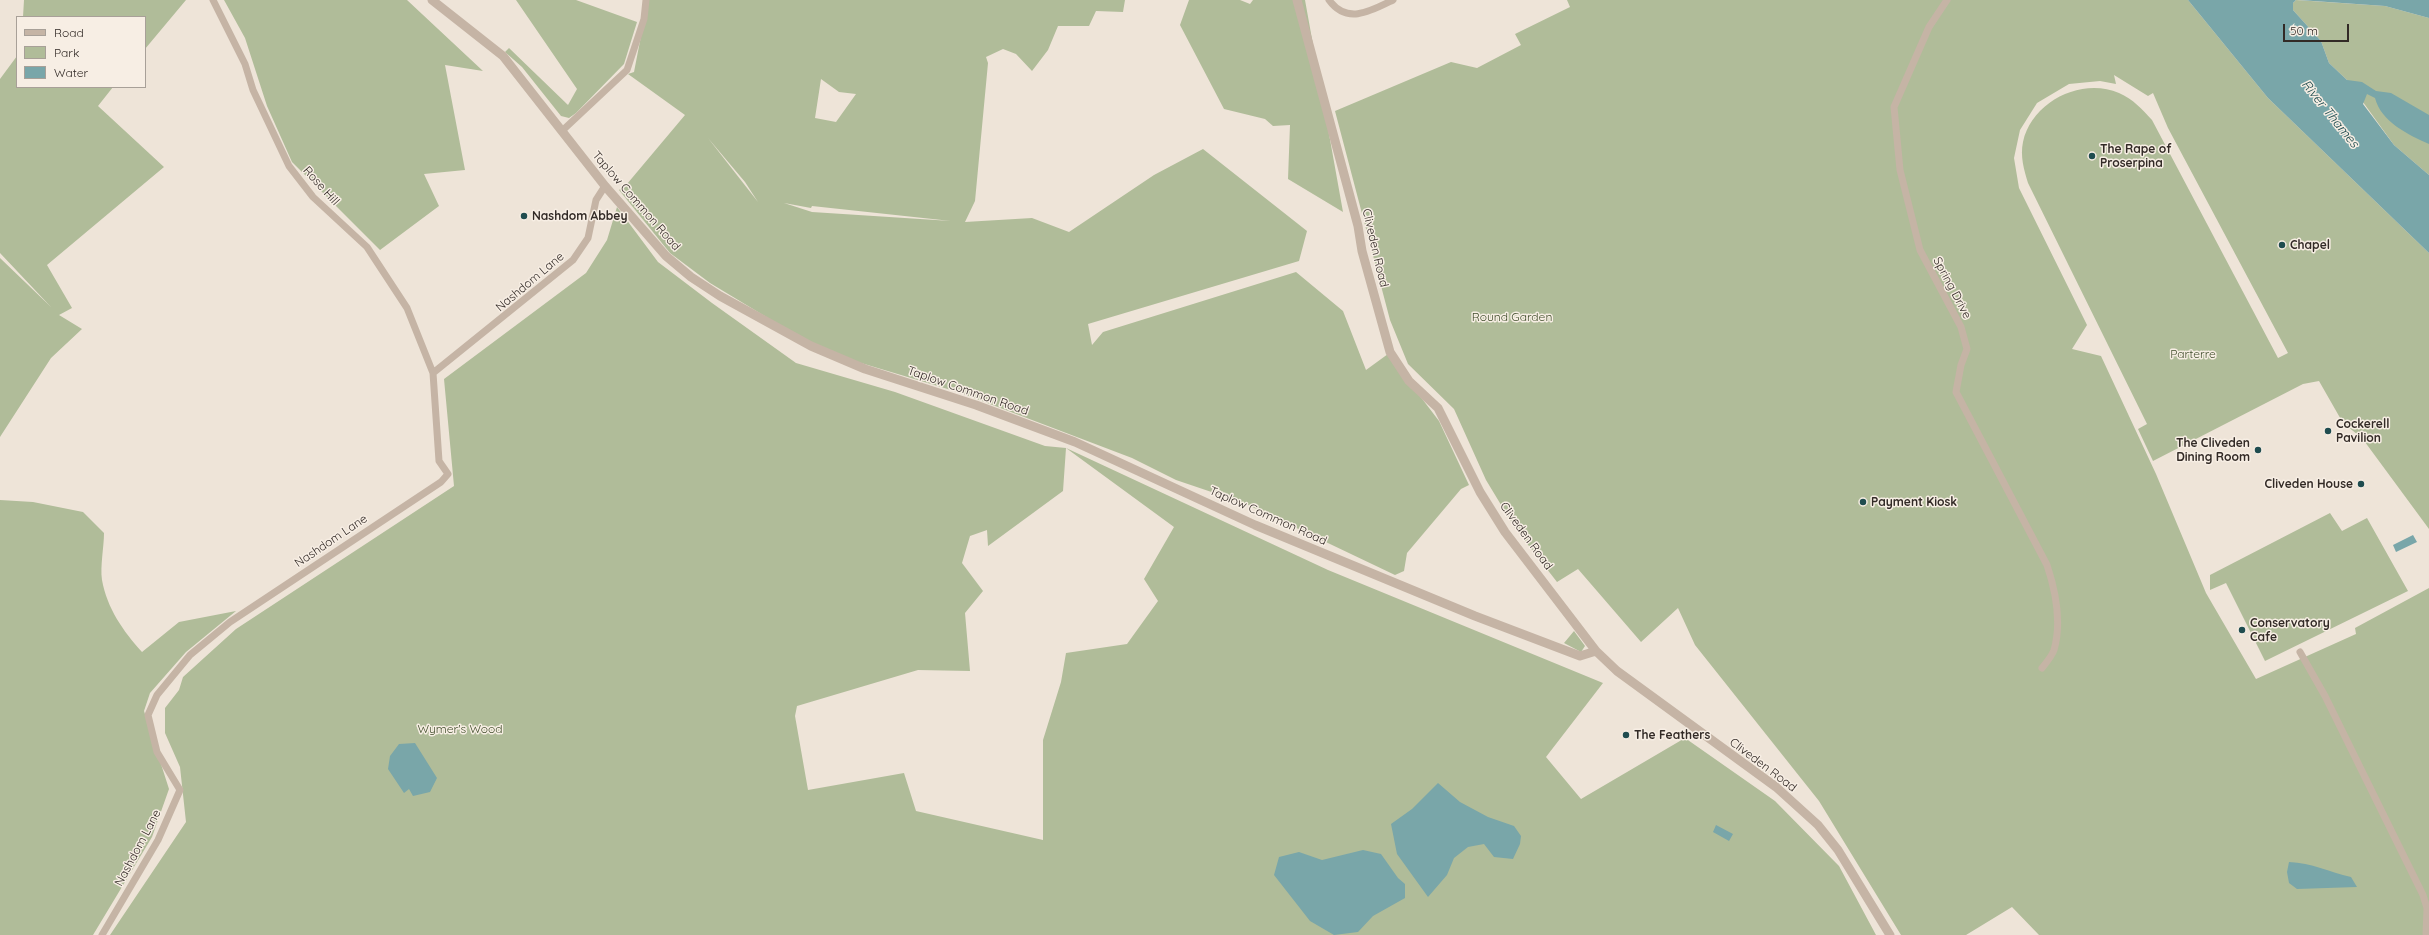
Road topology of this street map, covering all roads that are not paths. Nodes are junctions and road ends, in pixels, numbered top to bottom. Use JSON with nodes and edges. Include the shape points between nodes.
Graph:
{"nodes":[{"id":1,"x":213,"y":0,"type":"edge"},
{"id":2,"x":432,"y":0,"type":"edge"},
{"id":3,"x":646,"y":0,"type":"edge"},
{"id":4,"x":1297,"y":0,"type":"edge"},
{"id":5,"x":1329,"y":0,"type":"edge"},
{"id":6,"x":1393,"y":0,"type":"edge"},
{"id":7,"x":1947,"y":0,"type":"edge"},
{"id":8,"x":563,"y":130,"type":"junction"},
{"id":9,"x":605,"y":186,"type":"junction"},
{"id":10,"x":433,"y":373,"type":"junction"},
{"id":11,"x":1596,"y":651,"type":"junction"},
{"id":12,"x":2300,"y":652,"type":"dead end"},
{"id":13,"x":2042,"y":668,"type":"dead end"},
{"id":14,"x":102,"y":935,"type":"edge"},
{"id":15,"x":1890,"y":935,"type":"edge"},
{"id":16,"x":2426,"y":935,"type":"edge"}],
"edges":[{"from":1,"to":10,"type":"street","name":"Rose Hill","via":[[245,64],[253,90],[289,166],[313,197],[366,247],[407,308]]},
{"from":2,"to":8,"type":"street","name":"Taplow Common Road","via":[[503,56]]},
{"from":3,"to":8,"type":"street","via":[[644,19],[628,70]]},
{"from":4,"to":11,"type":"street","name":"Cliveden Road","via":[[1390,352],[1409,381],[1438,408],[1480,492],[1505,532]]},
{"from":5,"to":6,"type":"street","via":[[1340,11],[1358,15],[1366,14]]},
{"from":7,"to":13,"type":"street","name":"Spring Drive","via":[[1929,27],[1894,107],[1900,170],[1920,250],[1961,327],[1967,349],[1956,392],[2047,565],[2054,587],[2058,618],[2054,651]]},
{"from":8,"to":9,"type":"street","name":"Taplow Common Road"},
{"from":9,"to":10,"type":"street","name":"Nashdom Lane","via":[[596,200],[588,238],[574,260]]},
{"from":9,"to":11,"type":"street","name":"Taplow Common Road","via":[[666,256],[690,277],[811,346],[865,369],[976,405],[1075,442],[1255,525],[1475,616],[1580,656]]},
{"from":10,"to":14,"type":"street","name":"Nashdom Lane","via":[[439,462],[448,474],[440,482],[230,622],[190,655],[157,695],[148,715],[157,752],[180,790],[158,840]]},
{"from":11,"to":15,"type":"street","name":"Cliveden Road","via":[[1637,687],[1800,807],[1838,850]]},
{"from":12,"to":16,"type":"street","via":[[2424,895],[2427,908]]}]}
